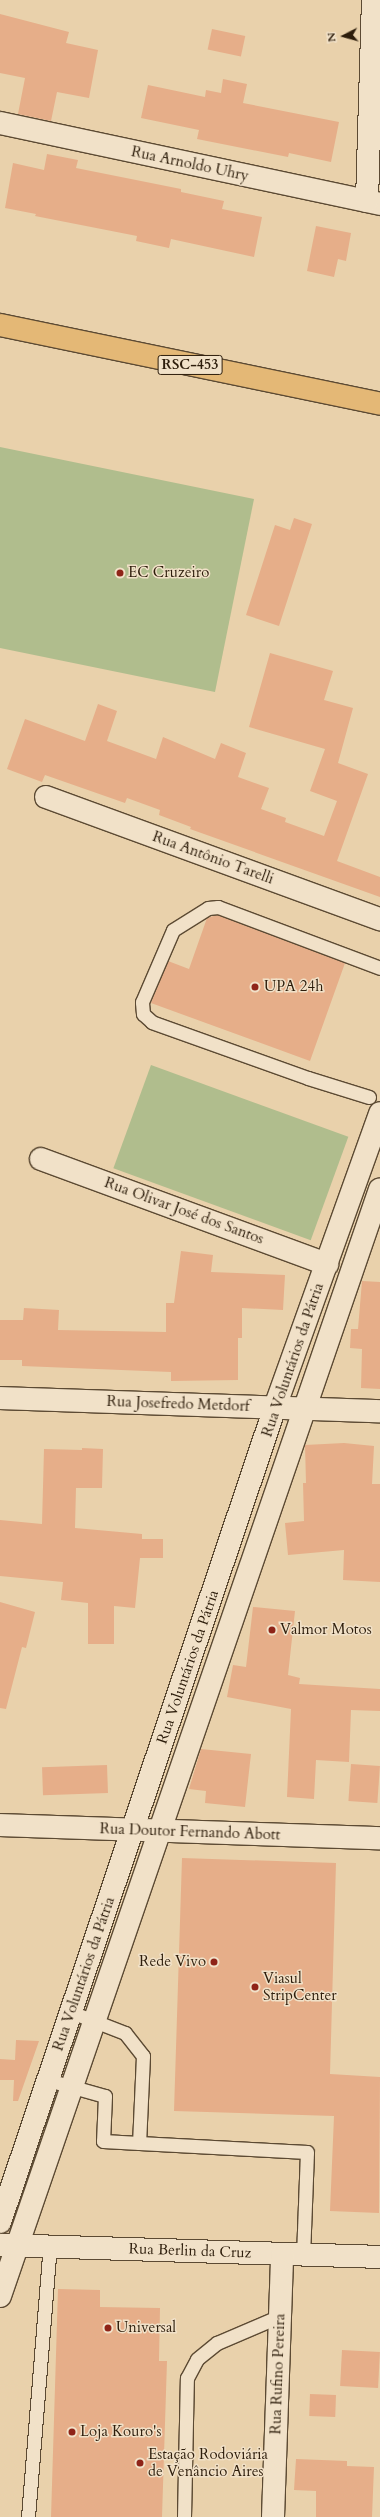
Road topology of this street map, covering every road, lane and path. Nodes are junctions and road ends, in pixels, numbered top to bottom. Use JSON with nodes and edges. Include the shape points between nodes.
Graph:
{"nodes":[{"id":1,"x":372,"y":0,"type":"edge"},
{"id":2,"x":0,"y":124,"type":"edge"},
{"id":3,"x":373,"y":203,"type":"edge"},
{"id":4,"x":0,"y":325,"type":"edge"},
{"id":5,"x":380,"y":404,"type":"edge"},
{"id":6,"x":46,"y":796,"type":"dead end"},
{"id":7,"x":380,"y":919,"type":"edge"},
{"id":8,"x":380,"y":968,"type":"edge"},
{"id":9,"x":375,"y":1105,"type":"edge"},
{"id":10,"x":41,"y":1158,"type":"dead end"},
{"id":11,"x":354,"y":1186,"type":"junction"},
{"id":12,"x":379,"y":1192,"type":"edge"},
{"id":13,"x":327,"y":1264,"type":"junction"},
{"id":14,"x":0,"y":1398,"type":"edge"},
{"id":15,"x":275,"y":1407,"type":"junction"},
{"id":16,"x":303,"y":1408,"type":"junction"},
{"id":17,"x":380,"y":1411,"type":"edge"},
{"id":18,"x":203,"y":1622,"type":"junction"},
{"id":19,"x":226,"y":1633,"type":"junction"},
{"id":20,"x":0,"y":1825,"type":"edge"},
{"id":21,"x":132,"y":1830,"type":"junction"},
{"id":22,"x":159,"y":1831,"type":"junction"},
{"id":23,"x":380,"y":1838,"type":"edge"},
{"id":24,"x":71,"y":2012,"type":"junction"},
{"id":25,"x":95,"y":2020,"type":"junction"},
{"id":26,"x":48,"y":2080,"type":"junction"},
{"id":27,"x":71,"y":2088,"type":"junction"},
{"id":28,"x":138,"y":2143,"type":"junction"},
{"id":29,"x":24,"y":2151,"type":"junction"},
{"id":30,"x":47,"y":2158,"type":"junction"},
{"id":31,"x":0,"y":2222,"type":"edge"},
{"id":32,"x":9,"y":2245,"type":"edge"},
{"id":33,"x":50,"y":2246,"type":"junction"},
{"id":34,"x":292,"y":2255,"type":"junction"},
{"id":35,"x":380,"y":2257,"type":"edge"},
{"id":36,"x":0,"y":2296,"type":"edge"},
{"id":37,"x":280,"y":2316,"type":"junction"},
{"id":38,"x":28,"y":2517,"type":"edge"},
{"id":39,"x":184,"y":2517,"type":"edge"},
{"id":40,"x":273,"y":2517,"type":"edge"}],
"edges":[{"from":1,"to":3,"type":"street"},
{"from":2,"to":3,"type":"street","name":"Rua Arnoldo Uhry"},
{"from":4,"to":5,"type":"highway","number":"RSC-453"},
{"from":6,"to":7,"type":"street","name":"Rua Antônio Tarelli"},
{"from":8,"to":9,"type":"lane","via":[[218,907],[208,908],[173,930],[142,1002],[143,1014],[152,1022]]},
{"from":9,"to":11,"type":"street","name":"Rua Voluntários da Pátria"},
{"from":10,"to":13,"type":"street","name":"Rua Olivar José dos Santos"},
{"from":11,"to":12,"type":"street"},
{"from":11,"to":13,"type":"street","name":"Rua Voluntários da Pátria"},
{"from":12,"to":16,"type":"street","name":"Rua Voluntários da Pátria"},
{"from":13,"to":15,"type":"street","name":"Rua Voluntários da Pátria"},
{"from":14,"to":15,"type":"street","name":"Rua Josefredo Metdorf"},
{"from":15,"to":16,"type":"street","name":"Rua Josefredo Metdorf"},
{"from":15,"to":18,"type":"street","name":"Rua Voluntários da Pátria"},
{"from":16,"to":17,"type":"street","name":"Rua Josefredo Metdorf"},
{"from":16,"to":19,"type":"street","name":"Rua Voluntários da Pátria"},
{"from":18,"to":19,"type":"street"},
{"from":18,"to":21,"type":"street","name":"Rua Voluntários da Pátria"},
{"from":19,"to":22,"type":"street","name":"Rua Voluntários da Pátria"},
{"from":20,"to":21,"type":"street","name":"Rua Doutor Fernando Abott"},
{"from":21,"to":22,"type":"street","name":"Rua Doutor Fernando Abott"},
{"from":21,"to":24,"type":"street","name":"Rua Voluntários da Pátria"},
{"from":22,"to":23,"type":"street","name":"Rua Doutor Fernando Abott"},
{"from":22,"to":25,"type":"street","name":"Rua Voluntários da Pátria"},
{"from":24,"to":25,"type":"lane"},
{"from":24,"to":26,"type":"street","name":"Rua Voluntários da Pátria"},
{"from":25,"to":27,"type":"street","name":"Rua Voluntários da Pátria"},
{"from":25,"to":28,"type":"lane","via":[[125,2033],[143,2056]]},
{"from":26,"to":27,"type":"lane"},
{"from":26,"to":29,"type":"street","name":"Rua Voluntários da Pátria"},
{"from":27,"to":28,"type":"lane","via":[[105,2096],[103,2141]]},
{"from":27,"to":30,"type":"street","name":"Rua Voluntários da Pátria"},
{"from":28,"to":34,"type":"lane","via":[[307,2152]]},
{"from":29,"to":30,"type":"street"},
{"from":29,"to":31,"type":"street","name":"Rua Voluntários da Pátria"},
{"from":30,"to":32,"type":"street","name":"Rua Voluntários da Pátria"},
{"from":32,"to":33,"type":"street","name":"Rua Berlin da Cruz"},
{"from":32,"to":36,"type":"street","name":"Rua Voluntários da Pátria"},
{"from":33,"to":34,"type":"street","name":"Rua Berlin da Cruz"},
{"from":33,"to":38,"type":"lane"},
{"from":34,"to":35,"type":"street","name":"Rua Berlin da Cruz"},
{"from":34,"to":37,"type":"street","name":"Rua Rufino Pereira"},
{"from":37,"to":39,"type":"lane","via":[[217,2343],[197,2359],[187,2378]]},
{"from":37,"to":40,"type":"street","name":"Rua Rufino Pereira"}]}
